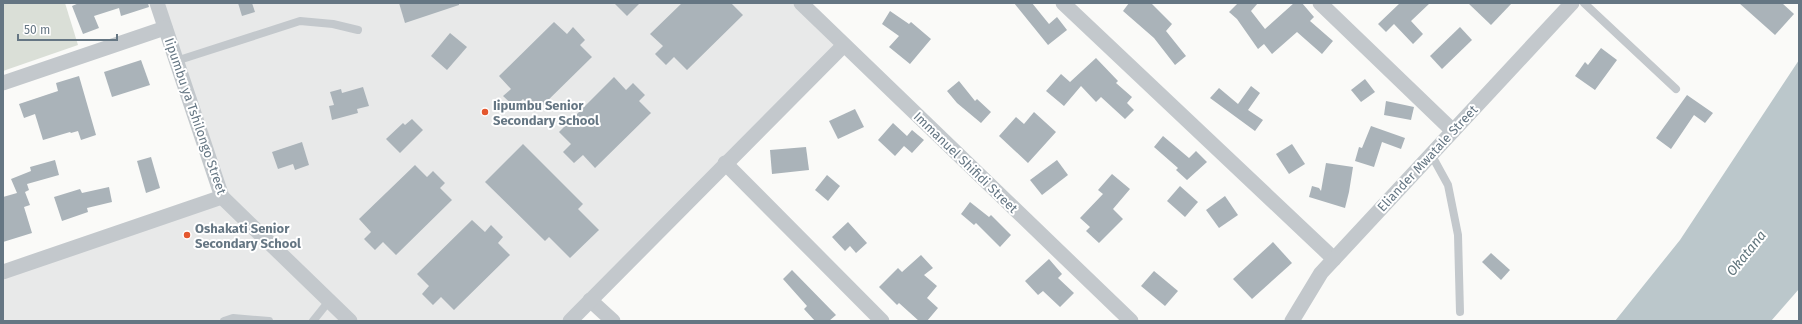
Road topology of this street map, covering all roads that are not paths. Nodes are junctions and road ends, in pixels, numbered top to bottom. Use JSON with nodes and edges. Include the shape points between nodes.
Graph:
{"nodes":[{"id":1,"x":157,"y":3,"type":"edge"},
{"id":2,"x":801,"y":3,"type":"edge"},
{"id":3,"x":1063,"y":3,"type":"edge"},
{"id":4,"x":1320,"y":3,"type":"edge"},
{"id":5,"x":1572,"y":3,"type":"edge"},
{"id":6,"x":1584,"y":3,"type":"edge"},
{"id":7,"x":165,"y":28,"type":"junction"},
{"id":8,"x":358,"y":30,"type":"dead end"},
{"id":9,"x":844,"y":45,"type":"junction"},
{"id":10,"x":176,"y":61,"type":"junction"},
{"id":11,"x":3,"y":83,"type":"edge"},
{"id":12,"x":1676,"y":89,"type":"dead end"},
{"id":13,"x":1453,"y":130,"type":"junction"},
{"id":14,"x":1431,"y":154,"type":"junction"},
{"id":15,"x":725,"y":163,"type":"junction"},
{"id":16,"x":222,"y":197,"type":"junction"},
{"id":17,"x":1334,"y":259,"type":"junction"},
{"id":18,"x":3,"y":272,"type":"edge"},
{"id":19,"x":590,"y":300,"type":"junction"},
{"id":20,"x":329,"y":301,"type":"junction"},
{"id":21,"x":1460,"y":312,"type":"dead end"},
{"id":22,"x":224,"y":321,"type":"edge"},
{"id":23,"x":270,"y":321,"type":"edge"},
{"id":24,"x":314,"y":321,"type":"edge"},
{"id":25,"x":350,"y":321,"type":"edge"},
{"id":26,"x":570,"y":321,"type":"edge"},
{"id":27,"x":613,"y":321,"type":"edge"},
{"id":28,"x":882,"y":321,"type":"edge"},
{"id":29,"x":1131,"y":321,"type":"edge"},
{"id":30,"x":1292,"y":321,"type":"edge"}],
"edges":[{"from":1,"to":7,"type":"street","name":"Iipumbu ya Tshilongo Street"},
{"from":2,"to":9,"type":"street","name":"Immanuel Shifidi Street"},
{"from":3,"to":17,"type":"street"},
{"from":4,"to":13,"type":"street"},
{"from":5,"to":13,"type":"street","name":"Eliander Mwatale Street"},
{"from":6,"to":12,"type":"lane"},
{"from":7,"to":10,"type":"street","name":"Iipumbu ya Tshilongo Street"},
{"from":7,"to":11,"type":"street"},
{"from":8,"to":10,"type":"lane","via":[[333,24],[300,21]]},
{"from":9,"to":15,"type":"street"},
{"from":9,"to":29,"type":"street","name":"Immanuel Shifidi Street"},
{"from":10,"to":16,"type":"street","name":"Iipumbu ya Tshilongo Street"},
{"from":13,"to":14,"type":"street","name":"Eliander Mwatale Street"},
{"from":14,"to":17,"type":"street","name":"Eliander Mwatale Street"},
{"from":14,"to":21,"type":"lane","via":[[1448,185],[1458,235]]},
{"from":15,"to":19,"type":"street"},
{"from":15,"to":28,"type":"street"},
{"from":16,"to":18,"type":"street"},
{"from":16,"to":20,"type":"street","name":"Iipumbu ya Tshilongo Street"},
{"from":17,"to":30,"type":"street","name":"Eliander Mwatale Street","via":[[1317,278]]},
{"from":19,"to":26,"type":"street"},
{"from":19,"to":27,"type":"street"},
{"from":20,"to":24,"type":"lane"},
{"from":20,"to":25,"type":"street","name":"Iipumbu ya Tshilongo Street"},
{"from":22,"to":23,"type":"lane","via":[[232,318]]}]}
